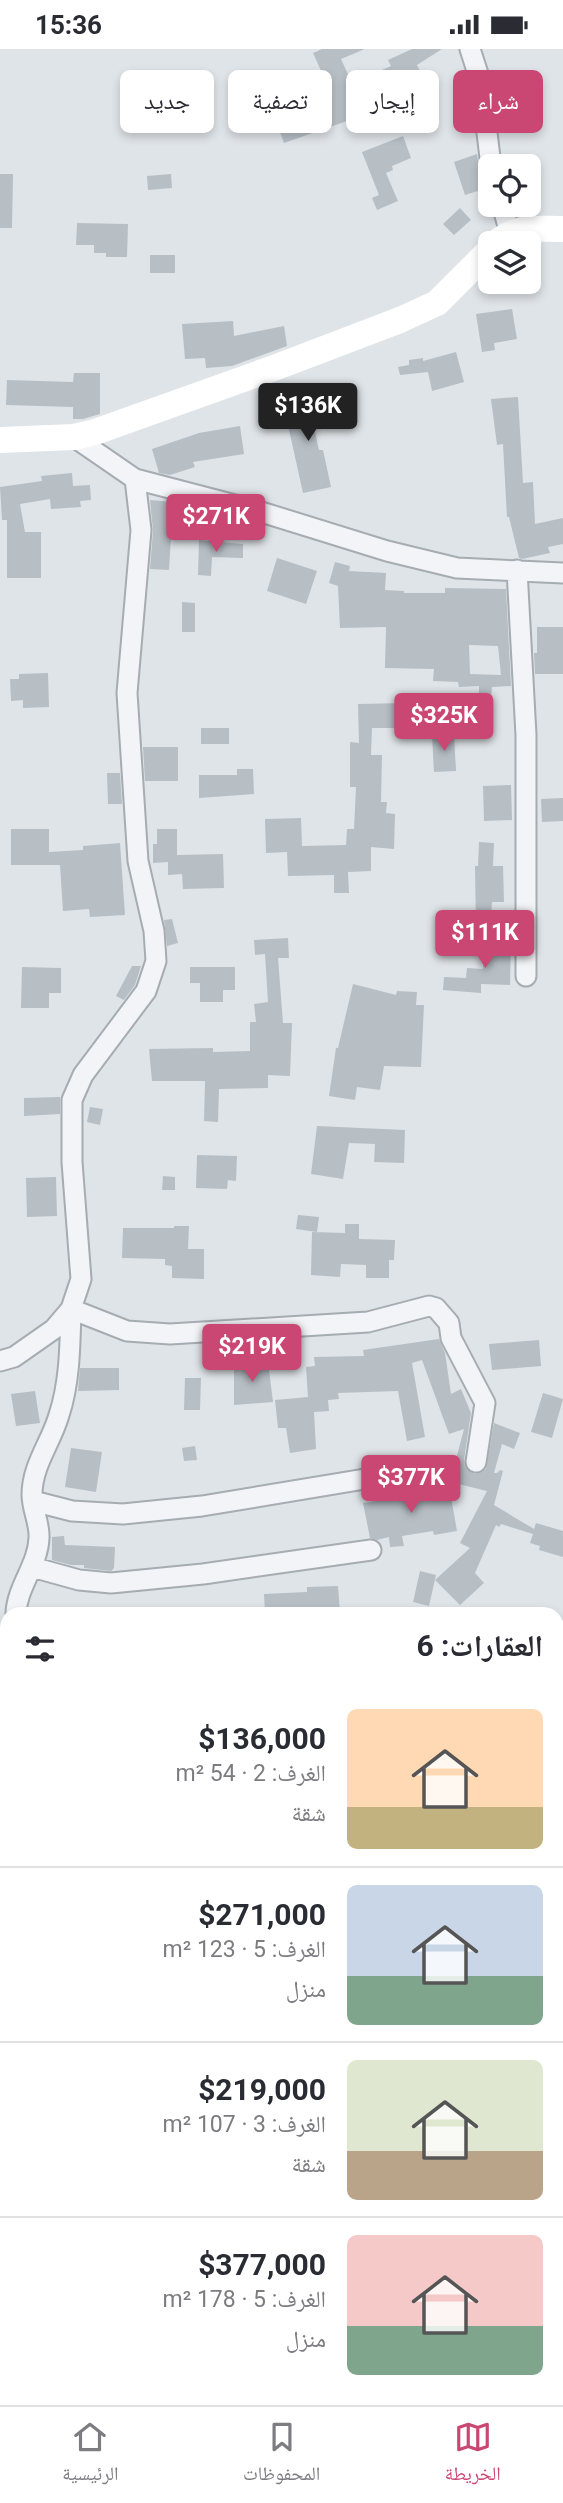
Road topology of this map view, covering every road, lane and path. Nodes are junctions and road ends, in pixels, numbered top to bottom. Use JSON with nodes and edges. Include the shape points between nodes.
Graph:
{"nodes":[{"id":1,"x":470,"y":49,"type":"edge"},
{"id":2,"x":490,"y":154,"type":"edge"},
{"id":3,"x":563,"y":229,"type":"edge"},
{"id":4,"x":519,"y":231,"type":"edge"},
{"id":5,"x":478,"y":262,"type":"edge"},
{"id":6,"x":74,"y":437,"type":"junction"},
{"id":7,"x":11,"y":440,"type":"edge"},
{"id":8,"x":0,"y":456,"type":"edge"},
{"id":9,"x":135,"y":479,"type":"junction"},
{"id":10,"x":517,"y":570,"type":"junction"},
{"id":11,"x":563,"y":573,"type":"edge"},
{"id":12,"x":527,"y":976,"type":"dead end"},
{"id":13,"x":71,"y":1309,"type":"junction"},
{"id":14,"x":0,"y":1361,"type":"edge"},
{"id":15,"x":476,"y":1462,"type":"dead end"},
{"id":16,"x":407,"y":1472,"type":"dead end"},
{"id":17,"x":33,"y":1501,"type":"junction"},
{"id":18,"x":371,"y":1550,"type":"dead end"},
{"id":19,"x":32,"y":1567,"type":"junction"},
{"id":20,"x":16,"y":1607,"type":"edge"}],
"edges":[{"from":1,"to":2,"type":"street","via":[[481,83]]},
{"from":3,"to":4,"type":"main road"},
{"from":5,"to":6,"type":"main road","via":[[437,303],[400,320]]},
{"from":6,"to":7,"type":"main road"},
{"from":6,"to":9,"type":"street"},
{"from":7,"to":8,"type":"street"},
{"from":9,"to":10,"type":"street","via":[[426,561],[457,568]]},
{"from":9,"to":13,"type":"street","via":[[141,530],[127,692],[138,861],[156,961],[146,991],[83,1075],[72,1100],[81,1279]]},
{"from":10,"to":11,"type":"street"},
{"from":10,"to":12,"type":"street","via":[[527,735]]},
{"from":13,"to":14,"type":"street","via":[[54,1329],[14,1357]]},
{"from":13,"to":15,"type":"street","via":[[127,1331],[170,1333],[368,1322],[436,1308],[449,1323],[451,1338],[485,1403]]},
{"from":13,"to":17,"type":"street","via":[[69,1362],[59,1416],[38,1461]]},
{"from":16,"to":17,"type":"street","via":[[202,1506],[123,1514],[72,1511]]},
{"from":17,"to":19,"type":"street","via":[[39,1538]]},
{"from":18,"to":19,"type":"street","via":[[111,1583]]},
{"from":19,"to":20,"type":"street"}]}
